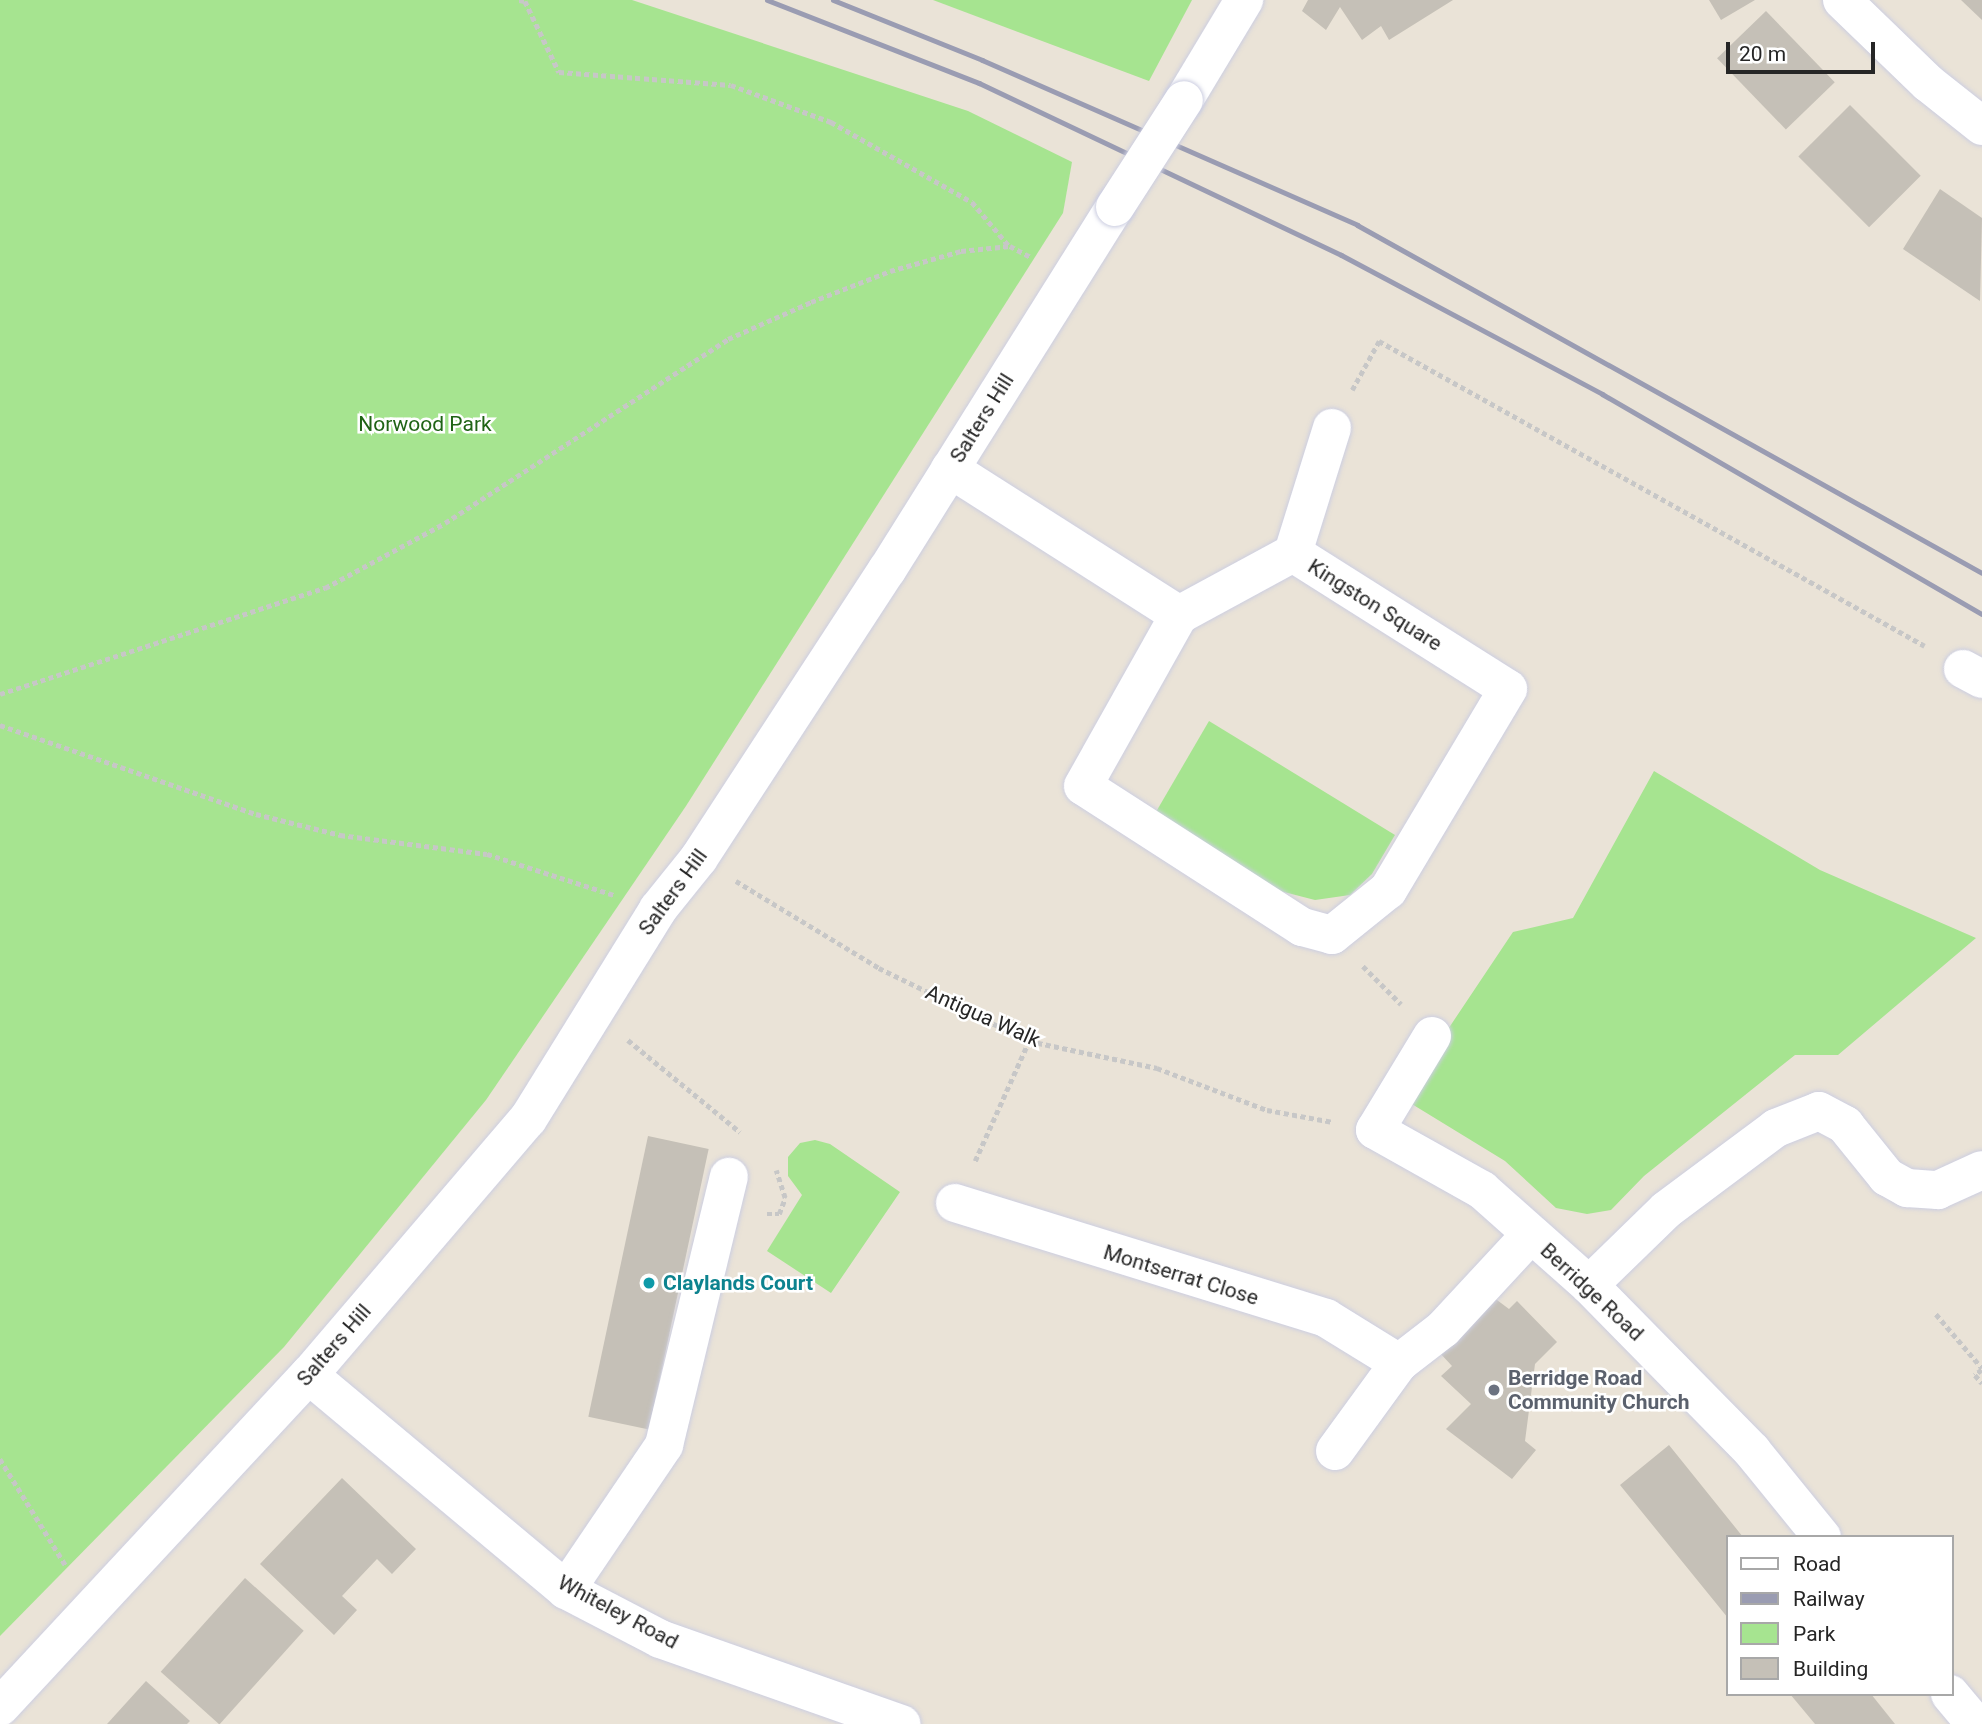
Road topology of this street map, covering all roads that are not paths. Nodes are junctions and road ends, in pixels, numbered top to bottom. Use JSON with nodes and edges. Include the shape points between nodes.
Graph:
{"nodes":[{"id":1,"x":1244,"y":0,"type":"edge"},
{"id":2,"x":1842,"y":0,"type":"edge"},
{"id":3,"x":1982,"y":126,"type":"edge"},
{"id":4,"x":1332,"y":428,"type":"road end"},
{"id":5,"x":950,"y":469,"type":"junction"},
{"id":6,"x":1293,"y":553,"type":"junction"},
{"id":7,"x":1179,"y":615,"type":"junction"},
{"id":8,"x":1432,"y":1036,"type":"road end"},
{"id":9,"x":1982,"y":1170,"type":"edge"},
{"id":10,"x":729,"y":1177,"type":"dead end"},
{"id":11,"x":955,"y":1203,"type":"road end"},
{"id":12,"x":1530,"y":1235,"type":"junction"},
{"id":13,"x":1589,"y":1285,"type":"junction"},
{"id":14,"x":1399,"y":1363,"type":"junction"},
{"id":15,"x":309,"y":1375,"type":"junction"},
{"id":16,"x":1335,"y":1451,"type":"dead end"},
{"id":17,"x":1820,"y":1535,"type":"edge"},
{"id":18,"x":566,"y":1590,"type":"junction"},
{"id":19,"x":1952,"y":1696,"type":"edge"},
{"id":20,"x":0,"y":1707,"type":"edge"},
{"id":21,"x":902,"y":1724,"type":"edge"},
{"id":22,"x":1975,"y":1724,"type":"edge"}],
"edges":[{"from":1,"to":5,"type":"street","name":"Salters Hill","bridge":true},
{"from":2,"to":3,"type":"street","via":[[1928,83]]},
{"from":4,"to":6,"type":"street"},
{"from":5,"to":7,"type":"street"},
{"from":5,"to":15,"type":"street","name":"Salters Hill","via":[[699,858],[658,909],[528,1119]]},
{"from":6,"to":7,"type":"street","name":"Kingston Square"},
{"from":6,"to":7,"type":"street","name":"Kingston Square","via":[[1508,689],[1388,890],[1332,936],[1302,927],[1083,786]]},
{"from":8,"to":12,"type":"street","via":[[1375,1130],[1482,1190]]},
{"from":9,"to":13,"type":"street","via":[[1938,1190],[1907,1188],[1887,1177],[1845,1125],[1819,1111],[1776,1128],[1666,1210]]},
{"from":10,"to":18,"type":"street","via":[[664,1445]]},
{"from":11,"to":14,"type":"street","name":"Montserrat Close","via":[[1326,1318]]},
{"from":12,"to":13,"type":"street","name":"Berridge Road"},
{"from":12,"to":14,"type":"street","via":[[1443,1329]]},
{"from":13,"to":17,"type":"street","name":"Berridge Road","via":[[1752,1451]]},
{"from":14,"to":16,"type":"street"},
{"from":15,"to":18,"type":"street","name":"Whiteley Road"},
{"from":15,"to":20,"type":"street","name":"Salters Hill"},
{"from":18,"to":21,"type":"street","name":"Whiteley Road","via":[[660,1639]]},
{"from":19,"to":22,"type":"street"}]}
